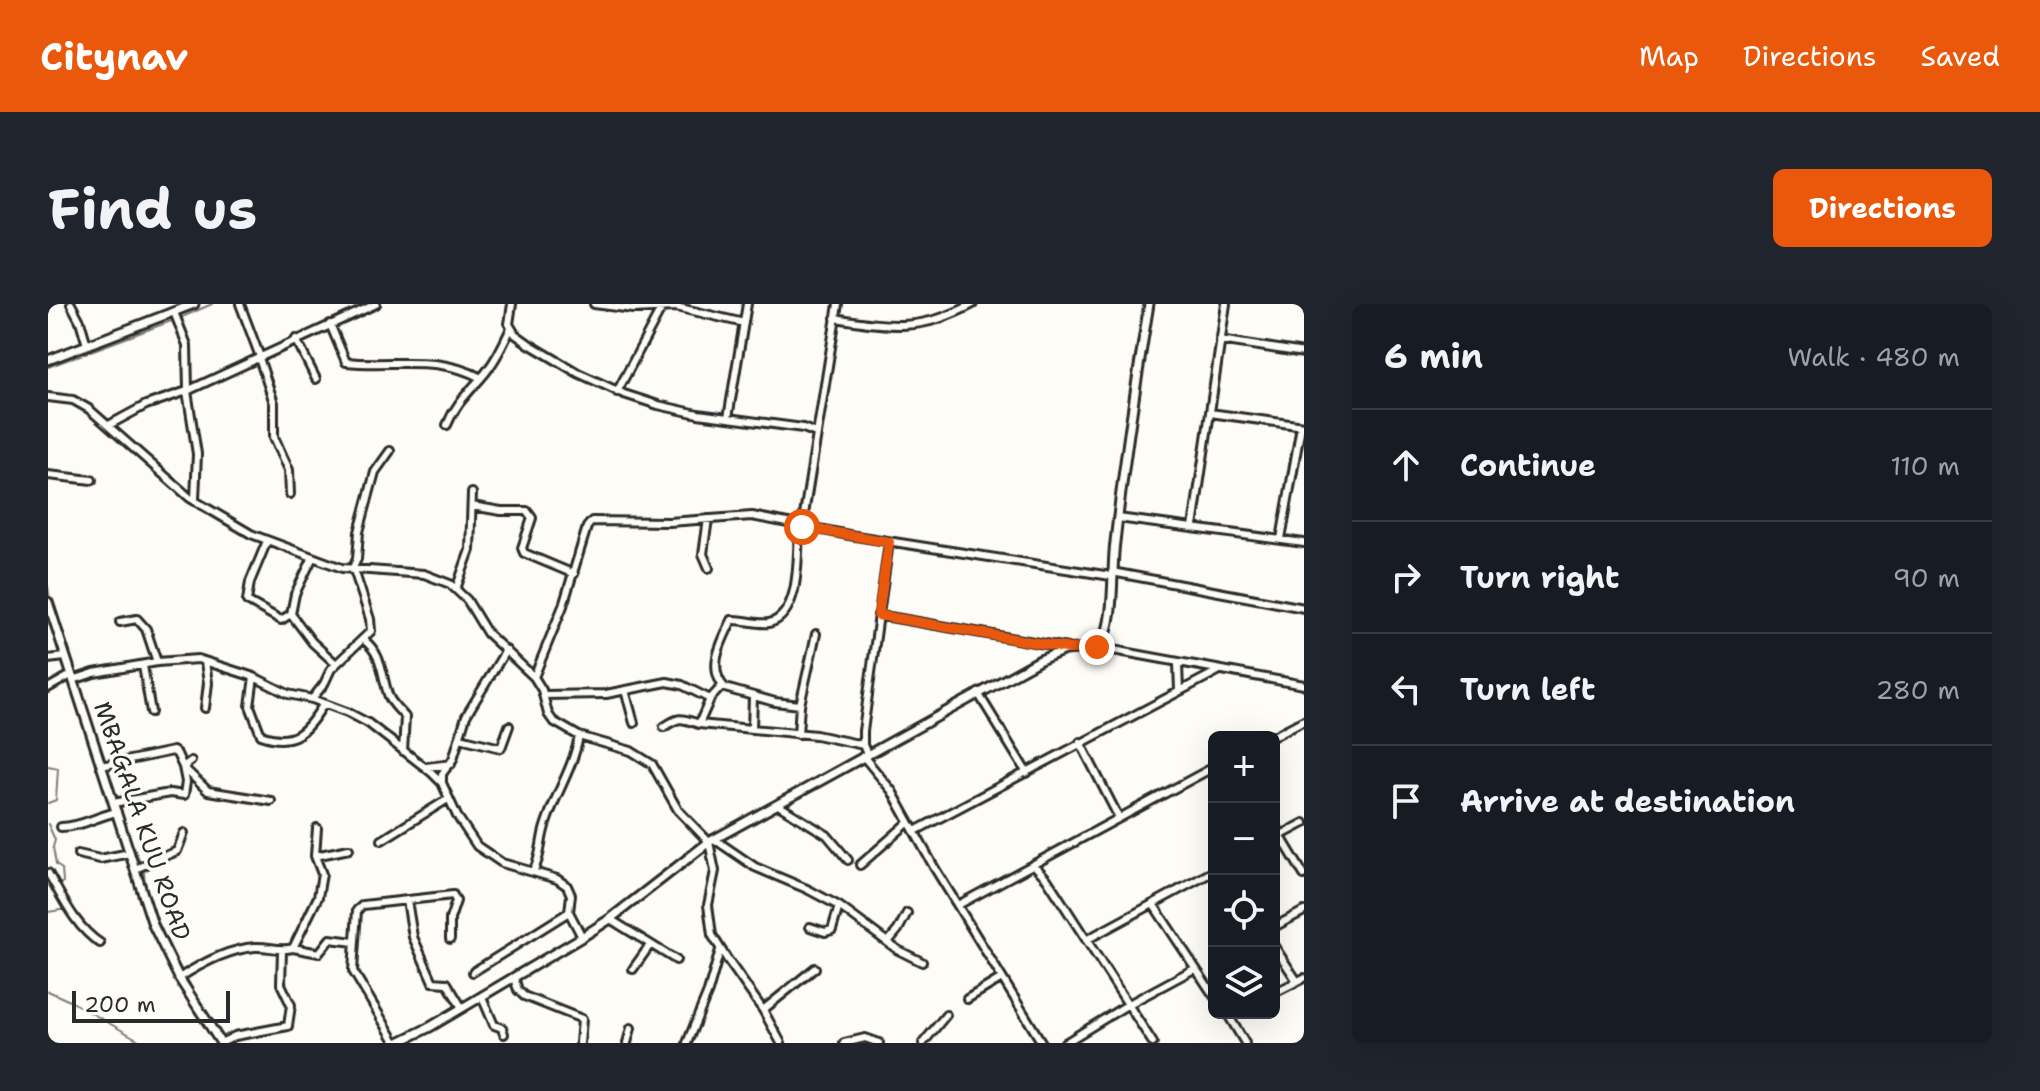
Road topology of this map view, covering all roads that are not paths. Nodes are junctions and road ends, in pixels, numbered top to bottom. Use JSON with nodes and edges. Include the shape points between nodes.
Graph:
{"nodes":[{"id":1,"x":71,"y":304,"type":"edge"},
{"id":2,"x":194,"y":304,"type":"edge"},
{"id":3,"x":240,"y":304,"type":"edge"},
{"id":4,"x":376,"y":304,"type":"edge"},
{"id":5,"x":512,"y":304,"type":"edge"},
{"id":6,"x":594,"y":304,"type":"edge"},
{"id":7,"x":747,"y":304,"type":"edge"},
{"id":8,"x":838,"y":304,"type":"edge"},
{"id":9,"x":973,"y":304,"type":"edge"},
{"id":10,"x":1149,"y":304,"type":"edge"},
{"id":11,"x":1226,"y":304,"type":"edge"},
{"id":12,"x":662,"y":307,"type":"junction"},
{"id":13,"x":174,"y":312,"type":"junction"},
{"id":14,"x":835,"y":318,"type":"junction"},
{"id":15,"x":744,"y":323,"type":"junction"},
{"id":16,"x":330,"y":324,"type":"junction"},
{"id":17,"x":511,"y":328,"type":"junction"},
{"id":18,"x":296,"y":339,"type":"junction"},
{"id":19,"x":1220,"y":340,"type":"junction"},
{"id":20,"x":87,"y":345,"type":"junction"},
{"id":21,"x":1304,"y":353,"type":"edge"},
{"id":22,"x":260,"y":357,"type":"junction"},
{"id":23,"x":48,"y":360,"type":"edge"},
{"id":24,"x":481,"y":378,"type":"junction"},
{"id":25,"x":316,"y":379,"type":"dead end"},
{"id":26,"x":187,"y":390,"type":"junction"},
{"id":27,"x":617,"y":392,"type":"junction"},
{"id":28,"x":48,"y":397,"type":"edge"},
{"id":29,"x":1210,"y":413,"type":"junction"},
{"id":30,"x":728,"y":418,"type":"junction"},
{"id":31,"x":109,"y":425,"type":"junction"},
{"id":32,"x":447,"y":425,"type":"dead end"},
{"id":33,"x":1302,"y":426,"type":"edge"},
{"id":34,"x":817,"y":429,"type":"junction"},
{"id":35,"x":390,"y":451,"type":"dead end"},
{"id":36,"x":48,"y":475,"type":"edge"},
{"id":37,"x":92,"y":480,"type":"dead end"},
{"id":38,"x":472,"y":493,"type":"dead end"},
{"id":39,"x":290,"y":494,"type":"dead end"},
{"id":40,"x":195,"y":499,"type":"junction"},
{"id":41,"x":472,"y":506,"type":"junction"},
{"id":42,"x":1118,"y":518,"type":"junction"},
{"id":43,"x":708,"y":519,"type":"junction"},
{"id":44,"x":800,"y":527,"type":"junction"},
{"id":45,"x":1193,"y":527,"type":"junction"},
{"id":46,"x":1281,"y":539,"type":"junction"},
{"id":47,"x":267,"y":541,"type":"junction"},
{"id":48,"x":889,"y":542,"type":"junction"},
{"id":49,"x":1304,"y":543,"type":"edge"},
{"id":50,"x":312,"y":559,"type":"junction"},
{"id":51,"x":709,"y":568,"type":"dead end"},
{"id":52,"x":353,"y":570,"type":"junction"},
{"id":53,"x":574,"y":574,"type":"junction"},
{"id":54,"x":1112,"y":574,"type":"junction"},
{"id":55,"x":456,"y":589,"type":"junction"},
{"id":56,"x":48,"y":602,"type":"edge"},
{"id":57,"x":1304,"y":608,"type":"edge"},
{"id":58,"x":291,"y":614,"type":"junction"},
{"id":59,"x":878,"y":615,"type":"junction"},
{"id":60,"x":120,"y":622,"type":"dead end"},
{"id":61,"x":816,"y":634,"type":"dead end"},
{"id":62,"x":364,"y":640,"type":"junction"},
{"id":63,"x":1097,"y":647,"type":"junction"},
{"id":64,"x":1071,"y":649,"type":"junction"},
{"id":65,"x":506,"y":650,"type":"junction"},
{"id":66,"x":65,"y":657,"type":"junction"},
{"id":67,"x":48,"y":659,"type":"edge"},
{"id":68,"x":157,"y":662,"type":"junction"},
{"id":69,"x":205,"y":662,"type":"junction"},
{"id":70,"x":336,"y":664,"type":"junction"},
{"id":71,"x":1178,"y":664,"type":"junction"},
{"id":72,"x":143,"y":666,"type":"junction"},
{"id":73,"x":1218,"y":671,"type":"junction"},
{"id":74,"x":254,"y":677,"type":"junction"},
{"id":75,"x":534,"y":677,"type":"junction"},
{"id":76,"x":72,"y":678,"type":"junction"},
{"id":77,"x":1304,"y":685,"type":"edge"},
{"id":78,"x":722,"y":686,"type":"junction"},
{"id":79,"x":48,"y":688,"type":"edge"},
{"id":80,"x":625,"y":690,"type":"junction"},
{"id":81,"x":1179,"y":691,"type":"junction"},
{"id":82,"x":978,"y":693,"type":"junction"},
{"id":83,"x":543,"y":695,"type":"junction"},
{"id":84,"x":753,"y":697,"type":"junction"},
{"id":85,"x":312,"y":699,"type":"junction"},
{"id":86,"x":710,"y":699,"type":"junction"},
{"id":87,"x":323,"y":705,"type":"junction"},
{"id":88,"x":800,"y":705,"type":"junction"},
{"id":89,"x":205,"y":708,"type":"dead end"},
{"id":90,"x":151,"y":712,"type":"dead end"},
{"id":91,"x":1304,"y":720,"type":"edge"},
{"id":92,"x":634,"y":723,"type":"dead end"},
{"id":93,"x":699,"y":724,"type":"junction"},
{"id":94,"x":509,"y":726,"type":"dead end"},
{"id":95,"x":664,"y":727,"type":"dead end"},
{"id":96,"x":752,"y":729,"type":"junction"},
{"id":97,"x":1280,"y":733,"type":"edge"},
{"id":98,"x":798,"y":734,"type":"junction"},
{"id":99,"x":579,"y":736,"type":"junction"},
{"id":100,"x":460,"y":738,"type":"junction"},
{"id":101,"x":1080,"y":742,"type":"junction"},
{"id":102,"x":863,"y":745,"type":"junction"},
{"id":103,"x":403,"y":751,"type":"junction"},
{"id":104,"x":865,"y":755,"type":"junction"},
{"id":105,"x":191,"y":761,"type":"dead end"},
{"id":106,"x":451,"y":764,"type":"junction"},
{"id":107,"x":101,"y":766,"type":"junction"},
{"id":108,"x":183,"y":767,"type":"junction"},
{"id":109,"x":423,"y":767,"type":"junction"},
{"id":110,"x":1208,"y":770,"type":"edge"},
{"id":111,"x":1027,"y":773,"type":"junction"},
{"id":112,"x":442,"y":783,"type":"junction"},
{"id":113,"x":448,"y":799,"type":"junction"},
{"id":114,"x":271,"y":801,"type":"dead end"},
{"id":115,"x":113,"y":803,"type":"junction"},
{"id":116,"x":778,"y":805,"type":"junction"},
{"id":117,"x":117,"y":812,"type":"junction"},
{"id":118,"x":1119,"y":818,"type":"junction"},
{"id":119,"x":909,"y":822,"type":"junction"},
{"id":120,"x":1304,"y":823,"type":"edge"},
{"id":121,"x":61,"y":827,"type":"dead end"},
{"id":122,"x":317,"y":828,"type":"dead end"},
{"id":123,"x":915,"y":831,"type":"junction"},
{"id":124,"x":184,"y":833,"type":"dead end"},
{"id":125,"x":1280,"y":835,"type":"edge"},
{"id":126,"x":382,"y":840,"type":"dead end"},
{"id":127,"x":711,"y":840,"type":"junction"},
{"id":128,"x":1280,"y":841,"type":"edge"},
{"id":129,"x":349,"y":849,"type":"dead end"},
{"id":130,"x":130,"y":853,"type":"junction"},
{"id":131,"x":78,"y":854,"type":"dead end"},
{"id":132,"x":315,"y":856,"type":"junction"},
{"id":133,"x":848,"y":860,"type":"dead end"},
{"id":134,"x":860,"y":865,"type":"dead end"},
{"id":135,"x":1034,"y":865,"type":"junction"},
{"id":136,"x":135,"y":869,"type":"junction"},
{"id":137,"x":533,"y":872,"type":"junction"},
{"id":138,"x":48,"y":873,"type":"edge"},
{"id":139,"x":1208,"y":874,"type":"edge"},
{"id":140,"x":1304,"y":875,"type":"edge"},
{"id":141,"x":407,"y":900,"type":"junction"},
{"id":142,"x":1153,"y":904,"type":"junction"},
{"id":143,"x":958,"y":905,"type":"junction"},
{"id":144,"x":839,"y":906,"type":"junction"},
{"id":145,"x":1304,"y":911,"type":"edge"},
{"id":146,"x":569,"y":912,"type":"junction"},
{"id":147,"x":907,"y":913,"type":"dead end"},
{"id":148,"x":610,"y":919,"type":"junction"},
{"id":149,"x":1280,"y":924,"type":"edge"},
{"id":150,"x":810,"y":927,"type":"dead end"},
{"id":151,"x":582,"y":937,"type":"junction"},
{"id":152,"x":450,"y":939,"type":"dead end"},
{"id":153,"x":1086,"y":940,"type":"junction"},
{"id":154,"x":354,"y":942,"type":"junction"},
{"id":155,"x":888,"y":942,"type":"junction"},
{"id":156,"x":100,"y":943,"type":"dead end"},
{"id":157,"x":650,"y":945,"type":"junction"},
{"id":158,"x":1275,"y":947,"type":"edge"},
{"id":159,"x":293,"y":948,"type":"junction"},
{"id":160,"x":720,"y":950,"type":"junction"},
{"id":161,"x":282,"y":951,"type":"junction"},
{"id":162,"x":676,"y":960,"type":"dead end"},
{"id":163,"x":922,"y":962,"type":"dead end"},
{"id":164,"x":815,"y":968,"type":"dead end"},
{"id":165,"x":633,"y":969,"type":"dead end"},
{"id":166,"x":1194,"y":969,"type":"junction"},
{"id":167,"x":473,"y":972,"type":"dead end"},
{"id":168,"x":179,"y":978,"type":"junction"},
{"id":169,"x":514,"y":978,"type":"junction"},
{"id":170,"x":1002,"y":978,"type":"junction"},
{"id":171,"x":1300,"y":980,"type":"edge"},
{"id":172,"x":1208,"y":988,"type":"edge"},
{"id":173,"x":1280,"y":990,"type":"edge"},
{"id":174,"x":482,"y":997,"type":"junction"},
{"id":175,"x":967,"y":999,"type":"dead end"},
{"id":176,"x":1127,"y":1005,"type":"junction"},
{"id":177,"x":462,"y":1008,"type":"junction"},
{"id":178,"x":763,"y":1010,"type":"junction"},
{"id":179,"x":946,"y":1015,"type":"dead end"},
{"id":180,"x":1233,"y":1019,"type":"edge"},
{"id":181,"x":631,"y":1028,"type":"dead end"},
{"id":182,"x":504,"y":1034,"type":"dead end"},
{"id":183,"x":221,"y":1043,"type":"edge"},
{"id":184,"x":396,"y":1043,"type":"edge"},
{"id":185,"x":580,"y":1043,"type":"edge"},
{"id":186,"x":627,"y":1043,"type":"edge"},
{"id":187,"x":687,"y":1043,"type":"edge"},
{"id":188,"x":781,"y":1043,"type":"edge"},
{"id":189,"x":844,"y":1043,"type":"edge"},
{"id":190,"x":879,"y":1043,"type":"edge"},
{"id":191,"x":923,"y":1043,"type":"edge"},
{"id":192,"x":1042,"y":1043,"type":"edge"},
{"id":193,"x":1065,"y":1043,"type":"edge"},
{"id":194,"x":1153,"y":1043,"type":"edge"},
{"id":195,"x":1245,"y":1043,"type":"edge"}],
"edges":[{"from":1,"to":20,"type":"street"},
{"from":2,"to":13,"type":"street"},
{"from":3,"to":22,"type":"street"},
{"from":4,"to":16,"type":"street"},
{"from":5,"to":17,"type":"street"},
{"from":6,"to":12,"type":"street"},
{"from":7,"to":15,"type":"street"},
{"from":8,"to":14,"type":"street"},
{"from":9,"to":14,"type":"street","via":[[918,326]]},
{"from":10,"to":42,"type":"street"},
{"from":11,"to":19,"type":"street"},
{"from":12,"to":15,"type":"street"},
{"from":12,"to":27,"type":"street"},
{"from":13,"to":20,"type":"street"},
{"from":13,"to":26,"type":"street","via":[[187,345]]},
{"from":14,"to":34,"type":"street"},
{"from":15,"to":30,"type":"street"},
{"from":16,"to":18,"type":"street"},
{"from":16,"to":24,"type":"street","via":[[347,363],[434,364],[463,368]]},
{"from":17,"to":24,"type":"street"},
{"from":17,"to":27,"type":"street","via":[[529,344]]},
{"from":18,"to":22,"type":"street"},
{"from":18,"to":25,"type":"street"},
{"from":19,"to":21,"type":"street"},
{"from":19,"to":29,"type":"street"},
{"from":20,"to":23,"type":"street"},
{"from":22,"to":26,"type":"street"},
{"from":22,"to":39,"type":"street","via":[[274,403],[274,437],[289,470]]},
{"from":24,"to":32,"type":"street"},
{"from":26,"to":31,"type":"street"},
{"from":26,"to":40,"type":"street","via":[[197,454]]},
{"from":27,"to":30,"type":"street"},
{"from":28,"to":31,"type":"street","via":[[78,402]]},
{"from":29,"to":33,"type":"street"},
{"from":29,"to":45,"type":"street"},
{"from":30,"to":34,"type":"street"},
{"from":31,"to":40,"type":"street"},
{"from":33,"to":46,"type":"street"},
{"from":34,"to":44,"type":"street"},
{"from":35,"to":52,"type":"street","via":[[376,469]]},
{"from":36,"to":37,"type":"street"},
{"from":38,"to":41,"type":"street"},
{"from":40,"to":47,"type":"street"},
{"from":41,"to":53,"type":"street","via":[[527,511],[532,518],[524,553]]},
{"from":41,"to":55,"type":"street","via":[[473,535]]},
{"from":42,"to":45,"type":"street"},
{"from":42,"to":54,"type":"street"},
{"from":43,"to":44,"type":"street","via":[[743,515]]},
{"from":43,"to":51,"type":"street","via":[[703,554]]},
{"from":43,"to":53,"type":"street","via":[[590,522]]},
{"from":44,"to":48,"type":"street"},
{"from":44,"to":78,"type":"street","via":[[794,596],[774,621],[732,620],[716,657]]},
{"from":45,"to":46,"type":"street"},
{"from":46,"to":49,"type":"street"},
{"from":47,"to":50,"type":"street"},
{"from":47,"to":58,"type":"street","via":[[247,601],[281,620]]},
{"from":48,"to":54,"type":"street"},
{"from":48,"to":59,"type":"street"},
{"from":50,"to":52,"type":"street"},
{"from":50,"to":58,"type":"street"},
{"from":52,"to":55,"type":"street","via":[[437,574]]},
{"from":52,"to":62,"type":"street","via":[[372,626]]},
{"from":53,"to":75,"type":"street"},
{"from":54,"to":57,"type":"street"},
{"from":54,"to":63,"type":"street","via":[[1106,633]]},
{"from":55,"to":65,"type":"street"},
{"from":56,"to":66,"type":"street","name":"MBAGALA KUU ROAD"},
{"from":58,"to":70,"type":"street"},
{"from":59,"to":64,"type":"street"},
{"from":59,"to":102,"type":"street"},
{"from":60,"to":68,"type":"street","via":[[137,619]]},
{"from":61,"to":88,"type":"street"},
{"from":62,"to":70,"type":"street"},
{"from":62,"to":103,"type":"street","via":[[381,663],[389,698],[405,717]]},
{"from":63,"to":64,"type":"street"},
{"from":63,"to":71,"type":"street"},
{"from":64,"to":82,"type":"street"},
{"from":65,"to":75,"type":"street"},
{"from":65,"to":100,"type":"street","via":[[466,716]]},
{"from":66,"to":67,"type":"street"},
{"from":66,"to":76,"type":"street","name":"MBAGALA KUU ROAD"},
{"from":68,"to":69,"type":"street"},
{"from":68,"to":72,"type":"street"},
{"from":69,"to":74,"type":"street"},
{"from":69,"to":89,"type":"street"},
{"from":70,"to":85,"type":"street"},
{"from":71,"to":73,"type":"street"},
{"from":71,"to":81,"type":"street"},
{"from":72,"to":76,"type":"street"},
{"from":72,"to":90,"type":"street"},
{"from":73,"to":77,"type":"street"},
{"from":73,"to":81,"type":"street"},
{"from":74,"to":85,"type":"street"},
{"from":74,"to":87,"type":"street","via":[[250,706],[261,735],[293,738],[309,728]]},
{"from":75,"to":83,"type":"street"},
{"from":76,"to":79,"type":"street"},
{"from":76,"to":107,"type":"street","name":"MBAGALA KUU ROAD"},
{"from":78,"to":84,"type":"street"},
{"from":78,"to":86,"type":"street"},
{"from":80,"to":83,"type":"street"},
{"from":80,"to":86,"type":"street","via":[[675,683]]},
{"from":80,"to":92,"type":"street"},
{"from":81,"to":101,"type":"street"},
{"from":82,"to":104,"type":"street"},
{"from":82,"to":111,"type":"street"},
{"from":83,"to":99,"type":"street","via":[[550,718]]},
{"from":84,"to":88,"type":"street"},
{"from":84,"to":96,"type":"street"},
{"from":85,"to":87,"type":"street"},
{"from":86,"to":93,"type":"street"},
{"from":87,"to":103,"type":"street","via":[[368,723]]},
{"from":88,"to":98,"type":"street"},
{"from":91,"to":97,"type":"street"},
{"from":93,"to":95,"type":"street","via":[[678,718]]},
{"from":93,"to":96,"type":"street"},
{"from":94,"to":100,"type":"street","via":[[501,748]]},
{"from":96,"to":98,"type":"street"},
{"from":98,"to":102,"type":"street"},
{"from":99,"to":127,"type":"street","via":[[631,751],[652,764],[678,810]]},
{"from":99,"to":137,"type":"street"},
{"from":100,"to":106,"type":"street"},
{"from":101,"to":111,"type":"street"},
{"from":101,"to":118,"type":"street"},
{"from":102,"to":104,"type":"street"},
{"from":103,"to":109,"type":"street"},
{"from":104,"to":116,"type":"street"},
{"from":104,"to":119,"type":"street"},
{"from":105,"to":108,"type":"street"},
{"from":106,"to":109,"type":"street"},
{"from":106,"to":112,"type":"street"},
{"from":107,"to":108,"type":"street","via":[[173,751]]},
{"from":107,"to":115,"type":"street","name":"MBAGALA KUU ROAD"},
{"from":108,"to":114,"type":"street","via":[[208,791]]},
{"from":108,"to":115,"type":"street","via":[[184,795]]},
{"from":109,"to":112,"type":"street"},
{"from":110,"to":118,"type":"street"},
{"from":111,"to":123,"type":"street"},
{"from":112,"to":113,"type":"street"},
{"from":113,"to":126,"type":"street"},
{"from":113,"to":137,"type":"street","via":[[477,846],[502,863]]},
{"from":115,"to":117,"type":"street","name":"MBAGALA KUU ROAD"},
{"from":116,"to":127,"type":"street"},
{"from":116,"to":133,"type":"street","via":[[827,835]]},
{"from":117,"to":121,"type":"street"},
{"from":117,"to":130,"type":"street","name":"MBAGALA KUU ROAD"},
{"from":118,"to":135,"type":"street"},
{"from":119,"to":123,"type":"street"},
{"from":119,"to":134,"type":"street"},
{"from":120,"to":125,"type":"street"},
{"from":122,"to":132,"type":"street"},
{"from":123,"to":143,"type":"street"},
{"from":124,"to":136,"type":"street","via":[[177,851]]},
{"from":127,"to":144,"type":"street"},
{"from":127,"to":148,"type":"street"},
{"from":127,"to":160,"type":"street","via":[[715,871],[709,921]]},
{"from":128,"to":140,"type":"street"},
{"from":129,"to":132,"type":"street"},
{"from":130,"to":131,"type":"street","via":[[100,859]]},
{"from":130,"to":136,"type":"street","name":"MBAGALA KUU ROAD"},
{"from":132,"to":159,"type":"street","via":[[322,874],[318,897]]},
{"from":135,"to":143,"type":"street"},
{"from":135,"to":153,"type":"street"},
{"from":136,"to":168,"type":"street","name":"MBAGALA KUU ROAD","via":[[153,925]]},
{"from":137,"to":146,"type":"street","via":[[567,886]]},
{"from":138,"to":156,"type":"street","via":[[68,909]]},
{"from":139,"to":142,"type":"street"},
{"from":141,"to":152,"type":"street","via":[[456,897]]},
{"from":141,"to":154,"type":"street","via":[[360,906]]},
{"from":141,"to":177,"type":"street","via":[[413,937],[433,982],[447,983]]},
{"from":142,"to":153,"type":"street"},
{"from":142,"to":166,"type":"street"},
{"from":143,"to":170,"type":"street"},
{"from":144,"to":150,"type":"street","via":[[832,930]]},
{"from":144,"to":155,"type":"street"},
{"from":145,"to":149,"type":"street"},
{"from":146,"to":151,"type":"street"},
{"from":146,"to":167,"type":"street"},
{"from":147,"to":155,"type":"street"},
{"from":148,"to":151,"type":"street"},
{"from":148,"to":157,"type":"street"},
{"from":151,"to":169,"type":"street"},
{"from":153,"to":176,"type":"street"},
{"from":154,"to":159,"type":"street","via":[[330,939],[319,953]]},
{"from":154,"to":184,"type":"street","via":[[353,971]]},
{"from":155,"to":163,"type":"street"},
{"from":157,"to":162,"type":"street"},
{"from":157,"to":165,"type":"street"},
{"from":158,"to":171,"type":"street"},
{"from":159,"to":161,"type":"street"},
{"from":160,"to":178,"type":"street"},
{"from":160,"to":187,"type":"street"},
{"from":161,"to":168,"type":"street","via":[[242,950],[213,958]]},
{"from":161,"to":183,"type":"street","via":[[281,984],[291,1005],[288,1026]]},
{"from":164,"to":178,"type":"street"},
{"from":166,"to":172,"type":"street"},
{"from":166,"to":176,"type":"street"},
{"from":168,"to":183,"type":"street","name":"MBAGALA KUU ROAD"},
{"from":169,"to":174,"type":"street"},
{"from":169,"to":185,"type":"street","via":[[524,996],[582,1019]]},
{"from":170,"to":175,"type":"street"},
{"from":170,"to":192,"type":"street"},
{"from":171,"to":173,"type":"street"},
{"from":174,"to":177,"type":"street"},
{"from":174,"to":182,"type":"street"},
{"from":176,"to":193,"type":"street"},
{"from":176,"to":194,"type":"street"},
{"from":177,"to":184,"type":"street"},
{"from":178,"to":188,"type":"street"},
{"from":179,"to":191,"type":"street"},
{"from":180,"to":195,"type":"street"},
{"from":181,"to":186,"type":"street"},
{"from":189,"to":190,"type":"street","via":[[865,1038]]}]}
